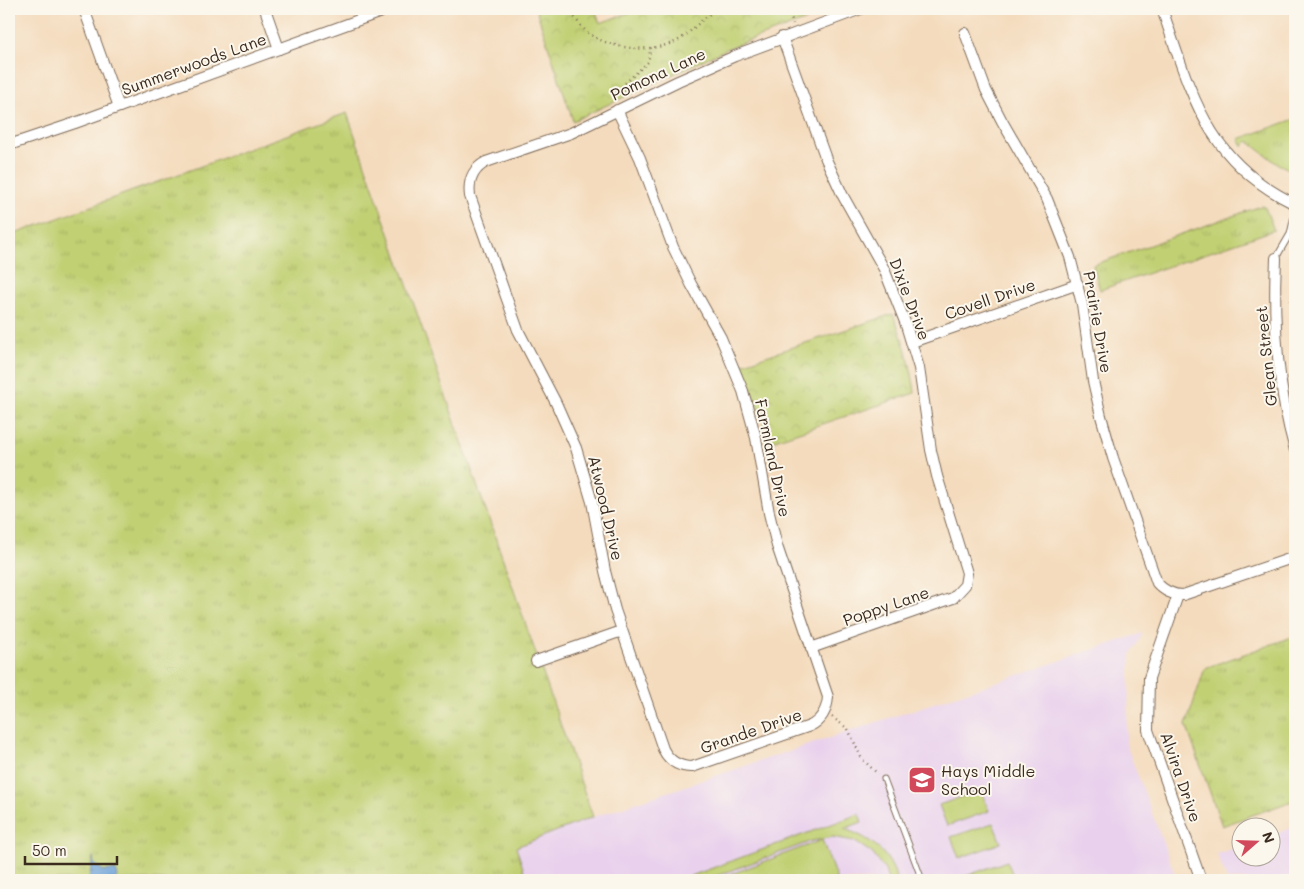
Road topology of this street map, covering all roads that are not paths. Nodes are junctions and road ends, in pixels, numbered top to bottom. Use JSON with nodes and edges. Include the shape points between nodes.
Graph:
{"nodes":[{"id":1,"x":84,"y":9,"type":"edge"},
{"id":2,"x":265,"y":9,"type":"edge"},
{"id":3,"x":389,"y":9,"type":"edge"},
{"id":4,"x":861,"y":9,"type":"edge"},
{"id":5,"x":1162,"y":9,"type":"edge"},
{"id":6,"x":965,"y":33,"type":"dead end"},
{"id":7,"x":782,"y":37,"type":"junction"},
{"id":8,"x":279,"y":49,"type":"junction"},
{"id":9,"x":119,"y":107,"type":"junction"},
{"id":10,"x":618,"y":110,"type":"junction"},
{"id":11,"x":9,"y":145,"type":"edge"},
{"id":12,"x":473,"y":174,"type":"joint"},
{"id":13,"x":1295,"y":204,"type":"edge"},
{"id":14,"x":1295,"y":212,"type":"edge"},
{"id":15,"x":1276,"y":258,"type":"joint"},
{"id":16,"x":1078,"y":284,"type":"junction"},
{"id":17,"x":912,"y":342,"type":"junction"},
{"id":18,"x":1295,"y":450,"type":"edge"},
{"id":19,"x":1295,"y":557,"type":"edge"},
{"id":20,"x":965,"y":585,"type":"joint"},
{"id":21,"x":1174,"y":594,"type":"junction"},
{"id":22,"x":622,"y":631,"type":"junction"},
{"id":23,"x":811,"y":648,"type":"junction"},
{"id":24,"x":536,"y":661,"type":"dead end"},
{"id":25,"x":826,"y":711,"type":"joint"},
{"id":26,"x":680,"y":765,"type":"joint"},
{"id":27,"x":884,"y":779,"type":"road end"},
{"id":28,"x":922,"y":880,"type":"edge"},
{"id":29,"x":1201,"y":880,"type":"edge"}],
"edges":[{"from":1,"to":9,"type":"street"},
{"from":2,"to":8,"type":"street"},
{"from":3,"to":8,"type":"street","name":"Summerwoods Lane"},
{"from":4,"to":7,"type":"street","name":"Pomona Lane"},
{"from":5,"to":13,"type":"street","via":[[1191,93],[1213,136],[1248,174]]},
{"from":6,"to":16,"type":"street","name":"Prairie Drive","via":[[995,109],[1052,212]]},
{"from":7,"to":10,"type":"street","name":"Pomona Lane"},
{"from":7,"to":17,"type":"street","name":"Dixie Drive","via":[[828,166],[884,269]]},
{"from":8,"to":9,"type":"street","name":"Summerwoods Lane"},
{"from":9,"to":11,"type":"street","name":"Summerwoods Lane"},
{"from":10,"to":12,"type":"street","name":"Pomona Lane","via":[[571,133],[486,162]]},
{"from":10,"to":23,"type":"street","name":"Farmland Drive","via":[[640,158],[673,247],[721,338],[743,391],[756,438],[777,546]]},
{"from":12,"to":22,"type":"street","name":"Atwood Drive","via":[[470,196],[510,312],[562,416],[585,475],[609,590]]},
{"from":14,"to":15,"type":"lane","via":[[1290,234]]},
{"from":15,"to":18,"type":"street","name":"Glean Street","via":[[1277,354]]},
{"from":16,"to":17,"type":"street","name":"Covell Drive"},
{"from":16,"to":21,"type":"street","name":"Prairie Drive","via":[[1096,395],[1108,444],[1155,578],[1161,587]]},
{"from":17,"to":20,"type":"street","name":"Dixie Drive","via":[[937,476],[967,567]]},
{"from":19,"to":21,"type":"street","via":[[1188,594]]},
{"from":20,"to":23,"type":"street","name":"Poppy Lane","via":[[958,595],[948,600]]},
{"from":21,"to":29,"type":"street","name":"Alvira Drive","via":[[1150,678],[1148,730]]},
{"from":22,"to":24,"type":"street"},
{"from":22,"to":26,"type":"street","name":"Atwood Drive","via":[[663,749]]},
{"from":23,"to":25,"type":"street","name":"Farmland Drive","via":[[827,694]]},
{"from":25,"to":26,"type":"street","name":"Grande Drive","via":[[810,726],[697,766]]},
{"from":27,"to":28,"type":"lane"}]}
